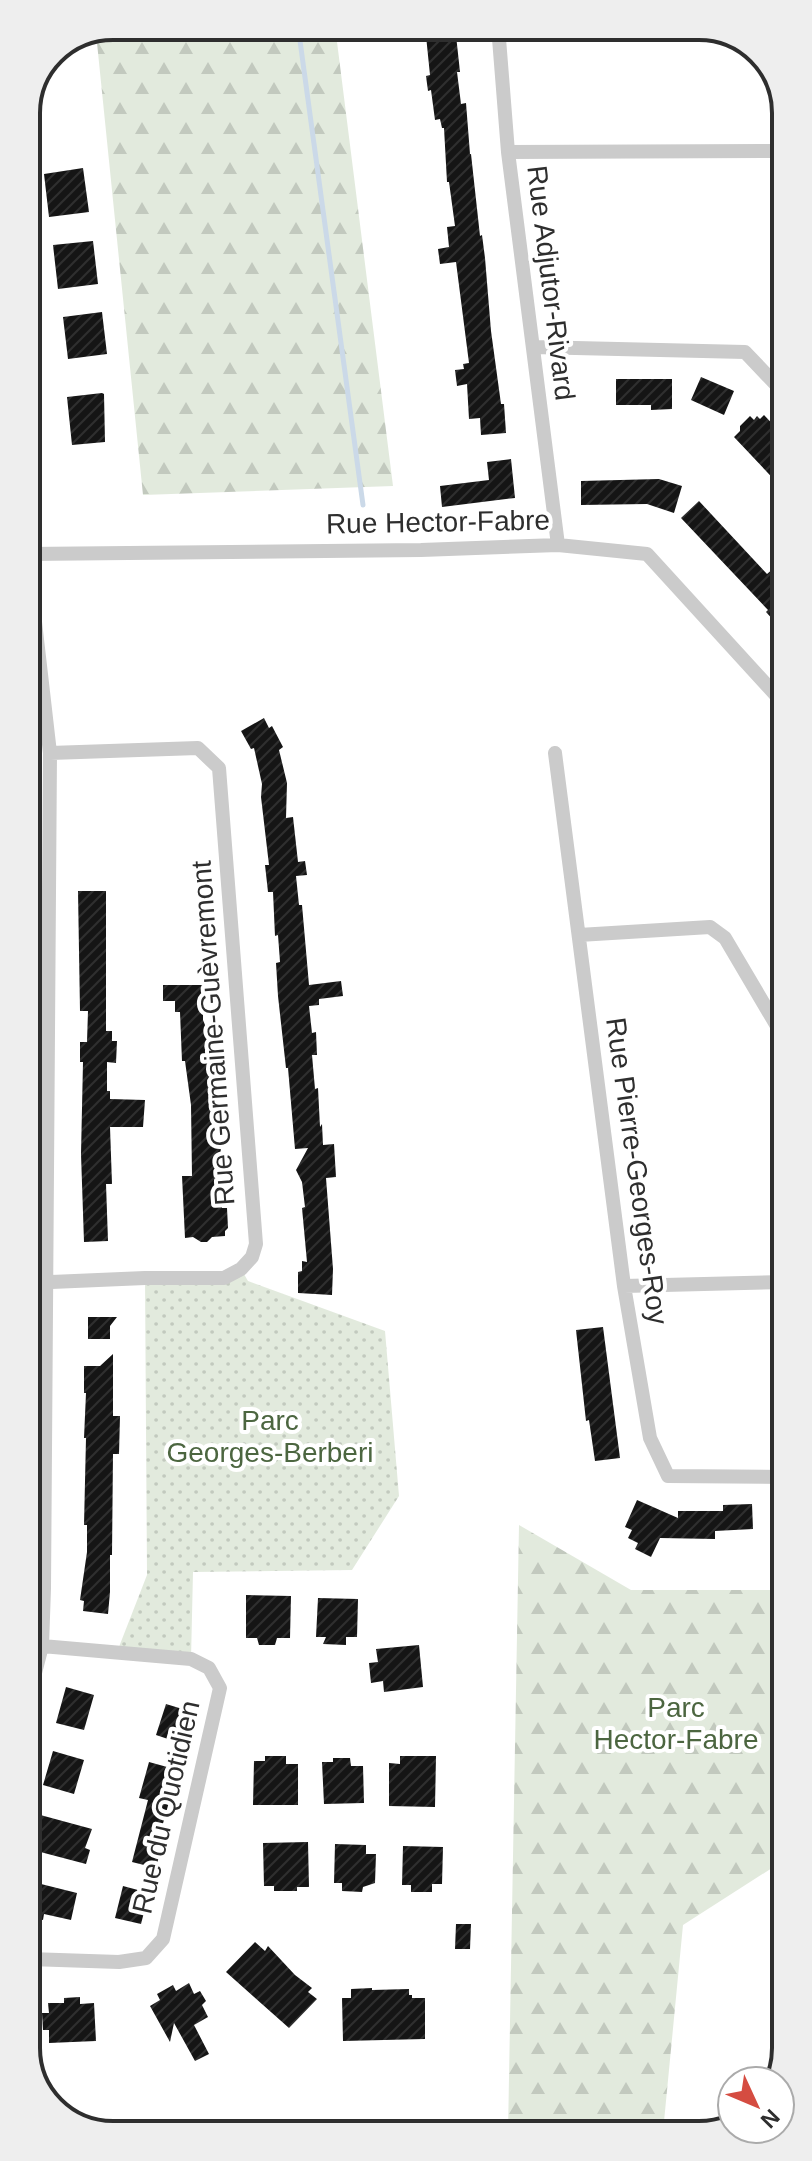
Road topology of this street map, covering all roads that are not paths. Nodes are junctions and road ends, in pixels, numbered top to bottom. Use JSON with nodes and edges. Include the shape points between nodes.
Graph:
{"nodes":[{"id":1,"x":499,"y":40,"type":"edge"},
{"id":2,"x":772,"y":151,"type":"edge"},
{"id":3,"x":508,"y":152,"type":"junction"},
{"id":4,"x":533,"y":347,"type":"junction"},
{"id":5,"x":772,"y":380,"type":"edge"},
{"id":6,"x":558,"y":545,"type":"junction"},
{"id":7,"x":40,"y":553,"type":"edge"},
{"id":8,"x":40,"y":666,"type":"edge"},
{"id":9,"x":772,"y":691,"type":"edge"},
{"id":10,"x":50,"y":753,"type":"junction"},
{"id":11,"x":555,"y":753,"type":"dead end"},
{"id":12,"x":579,"y":935,"type":"junction"},
{"id":13,"x":772,"y":1018,"type":"edge"},
{"id":14,"x":40,"y":1282,"type":"edge"},
{"id":15,"x":46,"y":1282,"type":"junction"},
{"id":16,"x":772,"y":1282,"type":"edge"},
{"id":17,"x":624,"y":1286,"type":"junction"},
{"id":18,"x":772,"y":1477,"type":"edge"},
{"id":19,"x":40,"y":1480,"type":"edge"},
{"id":20,"x":44,"y":1480,"type":"junction"},
{"id":21,"x":42,"y":1646,"type":"junction"},
{"id":22,"x":40,"y":1654,"type":"edge"},
{"id":23,"x":40,"y":1959,"type":"edge"}],
"edges":[{"from":1,"to":3,"type":"street","name":"Rue Adjutor-Rivard"},
{"from":2,"to":3,"type":"street"},
{"from":3,"to":4,"type":"street","name":"Rue Adjutor-Rivard"},
{"from":4,"to":5,"type":"street","via":[[745,352]]},
{"from":4,"to":6,"type":"street","name":"Rue Adjutor-Rivard"},
{"from":6,"to":7,"type":"street","name":"Rue Hector-Fabre"},
{"from":6,"to":9,"type":"street","name":"Rue Hector-Fabre","via":[[647,554]]},
{"from":8,"to":10,"type":"street"},
{"from":10,"to":15,"type":"street"},
{"from":10,"to":15,"type":"street","name":"Rue Germaine-Guèvremont","via":[[198,748],[219,768],[256,1244],[241,1269],[224,1278]]},
{"from":11,"to":12,"type":"street","name":"Rue Pierre-Georges-Roy"},
{"from":12,"to":13,"type":"street","via":[[710,927],[725,938]]},
{"from":12,"to":17,"type":"street","name":"Rue Pierre-Georges-Roy"},
{"from":14,"to":15,"type":"street","name":"Rue Germaine-Guèvremont"},
{"from":15,"to":20,"type":"street"},
{"from":16,"to":17,"type":"street"},
{"from":17,"to":18,"type":"street","name":"Rue Pierre-Georges-Roy","via":[[650,1438],[668,1476]]},
{"from":19,"to":20,"type":"street"},
{"from":20,"to":21,"type":"street"},
{"from":21,"to":22,"type":"street"},
{"from":21,"to":23,"type":"street","name":"Rue du Quotidien","via":[[191,1659],[209,1668],[220,1688],[163,1939],[146,1958]]}]}
